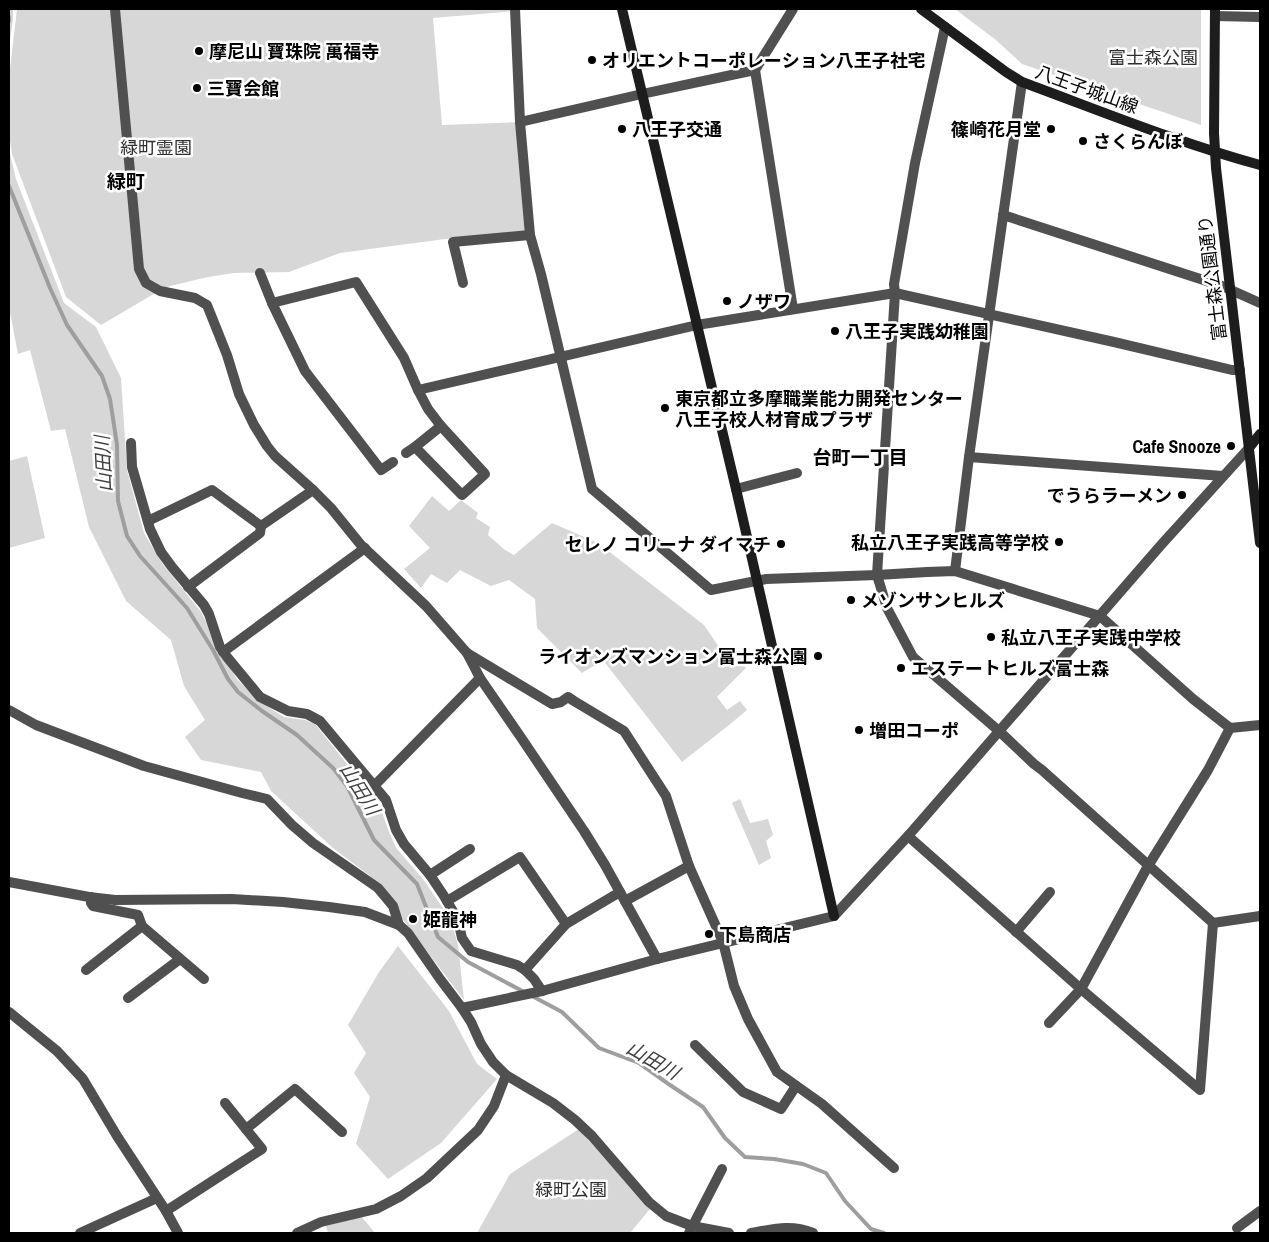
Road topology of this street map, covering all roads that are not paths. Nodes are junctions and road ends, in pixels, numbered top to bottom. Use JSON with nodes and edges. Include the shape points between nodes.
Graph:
{"nodes":[{"id":1,"x":115,"y":9,"type":"edge"},
{"id":2,"x":515,"y":9,"type":"edge"},
{"id":3,"x":622,"y":9,"type":"edge"},
{"id":4,"x":792,"y":9,"type":"edge"},
{"id":5,"x":921,"y":9,"type":"edge"},
{"id":6,"x":1215,"y":12,"type":"edge"},
{"id":7,"x":1260,"y":16,"type":"edge"},
{"id":8,"x":946,"y":27,"type":"junction"},
{"id":9,"x":755,"y":70,"type":"junction"},
{"id":10,"x":1022,"y":82,"type":"junction"},
{"id":11,"x":642,"y":94,"type":"junction"},
{"id":12,"x":520,"y":122,"type":"junction"},
{"id":13,"x":1215,"y":152,"type":"junction"},
{"id":14,"x":1260,"y":165,"type":"edge"},
{"id":15,"x":1003,"y":215,"type":"junction"},
{"id":16,"x":530,"y":235,"type":"junction"},
{"id":17,"x":260,"y":273,"type":"dead end"},
{"id":18,"x":463,"y":283,"type":"dead end"},
{"id":19,"x":1230,"y":290,"type":"junction"},
{"id":20,"x":895,"y":293,"type":"junction"},
{"id":21,"x":272,"y":303,"type":"junction"},
{"id":22,"x":1260,"y":303,"type":"edge"},
{"id":23,"x":793,"y":309,"type":"junction"},
{"id":24,"x":989,"y":314,"type":"junction"},
{"id":25,"x":697,"y":325,"type":"junction"},
{"id":26,"x":560,"y":358,"type":"junction"},
{"id":27,"x":1240,"y":370,"type":"junction"},
{"id":28,"x":418,"y":390,"type":"junction"},
{"id":29,"x":441,"y":426,"type":"junction"},
{"id":30,"x":1260,"y":434,"type":"edge"},
{"id":31,"x":131,"y":443,"type":"dead end"},
{"id":32,"x":416,"y":447,"type":"junction"},
{"id":33,"x":1249,"y":448,"type":"junction"},
{"id":34,"x":406,"y":453,"type":"dead end"},
{"id":35,"x":969,"y":457,"type":"junction"},
{"id":36,"x":393,"y":462,"type":"dead end"},
{"id":37,"x":797,"y":474,"type":"dead end"},
{"id":38,"x":1223,"y":476,"type":"junction"},
{"id":39,"x":736,"y":489,"type":"junction"},
{"id":40,"x":313,"y":490,"type":"junction"},
{"id":41,"x":148,"y":521,"type":"junction"},
{"id":42,"x":261,"y":526,"type":"junction"},
{"id":43,"x":1260,"y":543,"type":"edge"},
{"id":44,"x":365,"y":548,"type":"junction"},
{"id":45,"x":955,"y":571,"type":"junction"},
{"id":46,"x":877,"y":575,"type":"junction"},
{"id":47,"x":757,"y":580,"type":"junction"},
{"id":48,"x":188,"y":587,"type":"junction"},
{"id":49,"x":1100,"y":616,"type":"junction"},
{"id":50,"x":466,"y":651,"type":"junction"},
{"id":51,"x":223,"y":652,"type":"junction"},
{"id":52,"x":480,"y":678,"type":"junction"},
{"id":53,"x":9,"y":710,"type":"edge"},
{"id":54,"x":1260,"y":725,"type":"edge"},
{"id":55,"x":1230,"y":728,"type":"junction"},
{"id":56,"x":999,"y":731,"type":"junction"},
{"id":57,"x":374,"y":786,"type":"junction"},
{"id":58,"x":908,"y":836,"type":"junction"},
{"id":59,"x":470,"y":849,"type":"dead end"},
{"id":60,"x":689,"y":866,"type":"junction"},
{"id":61,"x":1148,"y":866,"type":"junction"},
{"id":62,"x":430,"y":875,"type":"junction"},
{"id":63,"x":9,"y":882,"type":"edge"},
{"id":64,"x":620,"y":892,"type":"junction"},
{"id":65,"x":1050,"y":892,"type":"dead end"},
{"id":66,"x":91,"y":897,"type":"junction"},
{"id":67,"x":447,"y":901,"type":"junction"},
{"id":68,"x":625,"y":901,"type":"junction"},
{"id":69,"x":834,"y":916,"type":"junction"},
{"id":70,"x":1260,"y":916,"type":"edge"},
{"id":71,"x":1213,"y":923,"type":"junction"},
{"id":72,"x":566,"y":924,"type":"junction"},
{"id":73,"x":400,"y":925,"type":"junction"},
{"id":74,"x":142,"y":926,"type":"junction"},
{"id":75,"x":1016,"y":932,"type":"junction"},
{"id":76,"x":723,"y":942,"type":"junction"},
{"id":77,"x":180,"y":959,"type":"junction"},
{"id":78,"x":657,"y":959,"type":"junction"},
{"id":79,"x":86,"y":970,"type":"dead end"},
{"id":80,"x":525,"y":970,"type":"junction"},
{"id":81,"x":204,"y":979,"type":"dead end"},
{"id":82,"x":1081,"y":989,"type":"junction"},
{"id":83,"x":542,"y":991,"type":"junction"},
{"id":84,"x":128,"y":998,"type":"dead end"},
{"id":85,"x":462,"y":1008,"type":"junction"},
{"id":86,"x":9,"y":1012,"type":"edge"},
{"id":87,"x":1049,"y":1023,"type":"dead end"},
{"id":88,"x":695,"y":1045,"type":"dead end"},
{"id":89,"x":506,"y":1075,"type":"junction"},
{"id":90,"x":796,"y":1086,"type":"junction"},
{"id":91,"x":225,"y":1103,"type":"dead end"},
{"id":92,"x":246,"y":1129,"type":"junction"},
{"id":93,"x":342,"y":1132,"type":"dead end"},
{"id":94,"x":894,"y":1168,"type":"dead end"},
{"id":95,"x":722,"y":1169,"type":"dead end"},
{"id":96,"x":157,"y":1198,"type":"junction"},
{"id":97,"x":166,"y":1211,"type":"junction"},
{"id":98,"x":1260,"y":1211,"type":"edge"},
{"id":99,"x":1237,"y":1228,"type":"dead end"},
{"id":100,"x":691,"y":1230,"type":"edge"},
{"id":101,"x":80,"y":1233,"type":"edge"},
{"id":102,"x":178,"y":1233,"type":"edge"},
{"id":103,"x":297,"y":1233,"type":"edge"},
{"id":104,"x":729,"y":1233,"type":"edge"},
{"id":105,"x":751,"y":1233,"type":"edge"},
{"id":106,"x":813,"y":1233,"type":"edge"}],
"edges":[{"from":1,"to":40,"type":"street","via":[[138,268],[146,283],[160,291],[196,298],[207,306],[239,394],[254,425],[275,456]]},
{"from":2,"to":12,"type":"street"},
{"from":3,"to":11,"type":"street"},
{"from":4,"to":9,"type":"street"},
{"from":5,"to":8,"type":"street","name":"八王子城山線"},
{"from":6,"to":7,"type":"street"},
{"from":6,"to":13,"type":"street","name":"富士森公園通り"},
{"from":8,"to":10,"type":"street","name":"八王子城山線"},
{"from":8,"to":20,"type":"street","via":[[915,163]]},
{"from":9,"to":11,"type":"street"},
{"from":9,"to":23,"type":"street"},
{"from":10,"to":13,"type":"street","name":"八王子城山線"},
{"from":10,"to":15,"type":"street"},
{"from":11,"to":12,"type":"street"},
{"from":11,"to":25,"type":"street"},
{"from":12,"to":16,"type":"street"},
{"from":13,"to":14,"type":"street","name":"八王子城山線"},
{"from":13,"to":19,"type":"street","name":"富士森公園通り"},
{"from":15,"to":19,"type":"street"},
{"from":15,"to":24,"type":"street"},
{"from":16,"to":18,"type":"street","via":[[453,242]]},
{"from":16,"to":26,"type":"street"},
{"from":17,"to":21,"type":"street"},
{"from":19,"to":22,"type":"street"},
{"from":19,"to":27,"type":"street","name":"富士森公園通り"},
{"from":20,"to":23,"type":"street"},
{"from":20,"to":24,"type":"street"},
{"from":20,"to":46,"type":"street"},
{"from":21,"to":28,"type":"street","via":[[356,282],[404,358]]},
{"from":21,"to":36,"type":"street","via":[[305,371],[381,470]]},
{"from":23,"to":25,"type":"street"},
{"from":24,"to":27,"type":"street"},
{"from":24,"to":35,"type":"street"},
{"from":25,"to":26,"type":"street"},
{"from":25,"to":39,"type":"street"},
{"from":26,"to":28,"type":"street"},
{"from":26,"to":47,"type":"street","via":[[592,489],[711,590]]},
{"from":27,"to":33,"type":"street","name":"富士森公園通り"},
{"from":28,"to":29,"type":"street"},
{"from":29,"to":32,"type":"street"},
{"from":29,"to":32,"type":"street","via":[[485,474],[462,495]]},
{"from":30,"to":33,"type":"street"},
{"from":31,"to":41,"type":"street","via":[[132,468]]},
{"from":32,"to":34,"type":"street"},
{"from":33,"to":38,"type":"street"},
{"from":33,"to":43,"type":"street","name":"富士森公園通り"},
{"from":35,"to":38,"type":"street"},
{"from":35,"to":45,"type":"street"},
{"from":37,"to":39,"type":"street"},
{"from":38,"to":49,"type":"street"},
{"from":39,"to":47,"type":"street"},
{"from":40,"to":42,"type":"street"},
{"from":40,"to":44,"type":"street"},
{"from":41,"to":42,"type":"street","via":[[212,490]]},
{"from":41,"to":48,"type":"street","via":[[161,552]]},
{"from":42,"to":48,"type":"street","via":[[260,534]]},
{"from":44,"to":50,"type":"street","via":[[426,606]]},
{"from":44,"to":51,"type":"street"},
{"from":45,"to":46,"type":"street"},
{"from":45,"to":49,"type":"street"},
{"from":46,"to":47,"type":"street"},
{"from":46,"to":56,"type":"street","via":[[887,608],[913,657]]},
{"from":47,"to":69,"type":"street"},
{"from":48,"to":51,"type":"street","via":[[204,605]]},
{"from":49,"to":55,"type":"street"},
{"from":49,"to":56,"type":"street"},
{"from":50,"to":52,"type":"street"},
{"from":50,"to":60,"type":"street","via":[[552,704],[568,697],[624,731],[666,796]]},
{"from":51,"to":57,"type":"street","via":[[260,697],[288,711],[307,714],[320,721]]},
{"from":52,"to":57,"type":"street"},
{"from":52,"to":64,"type":"street","via":[[584,831]]},
{"from":53,"to":73,"type":"street","via":[[36,725],[144,766],[267,798],[313,843],[378,888],[393,906]]},
{"from":54,"to":55,"type":"street"},
{"from":55,"to":61,"type":"street","via":[[1208,770]]},
{"from":56,"to":58,"type":"street"},
{"from":56,"to":61,"type":"street"},
{"from":57,"to":62,"type":"street","via":[[386,800],[404,844]]},
{"from":58,"to":69,"type":"street"},
{"from":58,"to":75,"type":"street"},
{"from":59,"to":62,"type":"street"},
{"from":60,"to":68,"type":"street"},
{"from":60,"to":76,"type":"street"},
{"from":61,"to":71,"type":"street"},
{"from":61,"to":82,"type":"street"},
{"from":62,"to":67,"type":"street"},
{"from":63,"to":66,"type":"street"},
{"from":64,"to":68,"type":"street"},
{"from":64,"to":72,"type":"street"},
{"from":65,"to":75,"type":"street"},
{"from":66,"to":73,"type":"street","via":[[283,902],[365,912]]},
{"from":66,"to":74,"type":"street","via":[[93,906],[138,916]]},
{"from":67,"to":72,"type":"street","via":[[520,857]]},
{"from":67,"to":80,"type":"street","via":[[471,951]]},
{"from":68,"to":78,"type":"street"},
{"from":69,"to":76,"type":"street"},
{"from":70,"to":71,"type":"street"},
{"from":71,"to":82,"type":"street","via":[[1200,1090]]},
{"from":72,"to":80,"type":"street"},
{"from":73,"to":85,"type":"street"},
{"from":74,"to":77,"type":"street"},
{"from":74,"to":79,"type":"street"},
{"from":75,"to":82,"type":"street"},
{"from":76,"to":78,"type":"street"},
{"from":76,"to":90,"type":"street","via":[[734,986],[748,1019],[777,1072]]},
{"from":77,"to":81,"type":"street"},
{"from":77,"to":84,"type":"street"},
{"from":78,"to":83,"type":"street"},
{"from":80,"to":83,"type":"street"},
{"from":82,"to":87,"type":"street"},
{"from":83,"to":85,"type":"street"},
{"from":85,"to":89,"type":"street","via":[[486,1054]]},
{"from":86,"to":96,"type":"street","via":[[58,1051],[83,1079]]},
{"from":88,"to":90,"type":"street","via":[[743,1092],[781,1109]]},
{"from":89,"to":100,"type":"street","via":[[575,1120],[649,1202]]},
{"from":89,"to":103,"type":"street","via":[[494,1106],[478,1130],[427,1178],[376,1209],[321,1222]]},
{"from":90,"to":94,"type":"street","via":[[822,1104]]},
{"from":91,"to":92,"type":"street"},
{"from":92,"to":93,"type":"street","via":[[295,1089]]},
{"from":92,"to":97,"type":"street","via":[[262,1149]]},
{"from":95,"to":100,"type":"street"},
{"from":96,"to":97,"type":"street"},
{"from":96,"to":101,"type":"street"},
{"from":97,"to":102,"type":"street"},
{"from":98,"to":99,"type":"street"},
{"from":100,"to":104,"type":"street"},
{"from":105,"to":106,"type":"street","via":[[784,1227]]}]}
